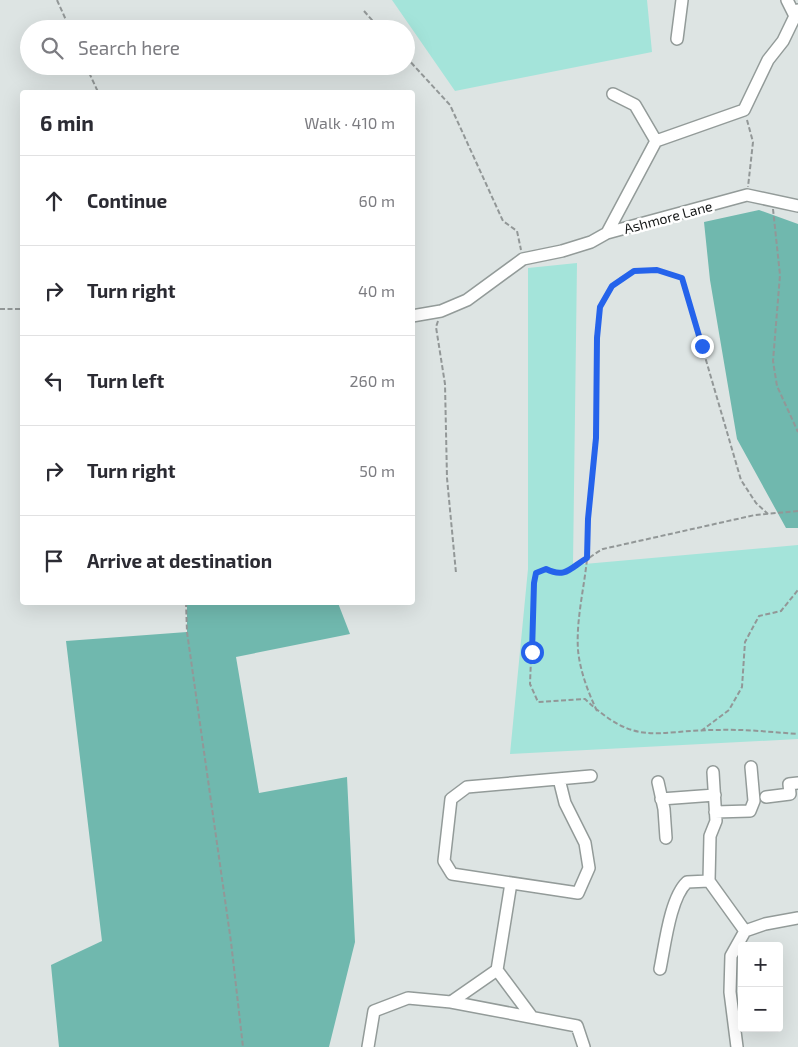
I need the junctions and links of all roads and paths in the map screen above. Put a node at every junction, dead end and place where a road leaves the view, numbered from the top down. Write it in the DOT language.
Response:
graph roads {
  1 [pos="57,0"];
  2 [pos="682,0"];
  3 [pos="787,0"];
  4 [pos="364,11"];
  5 [pos="796,13"];
  6 [pos="66,20"];
  7 [pos="372,20"];
  8 [pos="677,40"];
  9 [pos="415,67"];
  10 [pos="90,75"];
  11 [pos="97,90"];
  12 [pos="613,94"];
  13 [pos="744,110"];
  14 [pos="656,141"];
  15 [pos="747,195"];
  16 [pos="772,200"];
  17 [pos="798,206"];
  18 [pos="608,233"];
  19 [pos="523,259"];
  20 [pos="0,309"];
  21 [pos="20,309"];
  22 [pos="441,311"];
  23 [pos="415,315"];
  24 [pos="798,432"];
  25 [pos="798,512"];
  26 [pos="768,514"];
  27 [pos="587,558"];
  28 [pos="456,573"];
  29 [pos="798,590"];
  30 [pos="186,605"];
  31 [pos="597,711"];
  32 [pos="701,731"];
  33 [pos="798,734"];
  34 [pos="751,767"];
  35 [pos="713,772"];
  36 [pos="591,776"];
  37 [pos="559,779"];
  38 [pos="658,782"];
  39 [pos="798,783"];
  40 [pos="715,795"];
  41 [pos="766,797"];
  42 [pos="661,799"];
  43 [pos="715,812"];
  44 [pos="666,838"];
  45 [pos="708,882"];
  46 [pos="511,883"];
  47 [pos="798,918"];
  48 [pos="745,931"];
  49 [pos="660,969"];
  50 [pos="497,970"];
  51 [pos="451,1002"];
  52 [pos="532,1016"];
  53 [pos="243,1047"];
  54 [pos="368,1047"];
  55 [pos="584,1047"];
  56 [pos="737,1047"];
  1 -- 6 [label="path"];
  2 -- 8 [label="street"];
  3 -- 5 [label="street"];
  4 -- 7 [label="path"];
  5 -- 13 [label="street"];
  9 -- 19 [label="path"];
  10 -- 11 [label="path"];
  12 -- 14 [label="street"];
  13 -- 14 [label="street"];
  13 -- 15 [label="path"];
  14 -- 18 [label="street, Ashmore Lane"];
  15 -- 16 [label="street, Ashmore Lane"];
  15 -- 18 [label="street, Ashmore Lane"];
  16 -- 17 [label="street, Ashmore Lane"];
  16 -- 24 [label="path"];
  18 -- 19 [label="street"];
  19 -- 22 [label="street"];
  20 -- 21 [label="path"];
  22 -- 23 [label="street"];
  22 -- 28 [label="path"];
  25 -- 26 [label="path"];
  26 -- 27 [label="path"];
  26 -- 27 [label="path"];
  27 -- 31 [label="path"];
  27 -- 31 [label="path"];
  29 -- 32 [label="path"];
  30 -- 53 [label="path"];
  31 -- 32 [label="path"];
  32 -- 33 [label="path"];
  34 -- 43 [label="street"];
  35 -- 40 [label="street"];
  36 -- 37 [label="street"];
  37 -- 46 [label="street"];
  37 -- 46 [label="street"];
  38 -- 42 [label="street"];
  39 -- 41 [label="street"];
  40 -- 42 [label="street"];
  40 -- 43 [label="street"];
  42 -- 44 [label="street"];
  43 -- 45 [label="street"];
  45 -- 48 [label="street"];
  45 -- 49 [label="street"];
  46 -- 50 [label="street"];
  47 -- 48 [label="street"];
  48 -- 56 [label="street"];
  50 -- 51 [label="street"];
  50 -- 52 [label="street"];
  51 -- 52 [label="street"];
  51 -- 54 [label="street"];
  52 -- 55 [label="street"];
}
